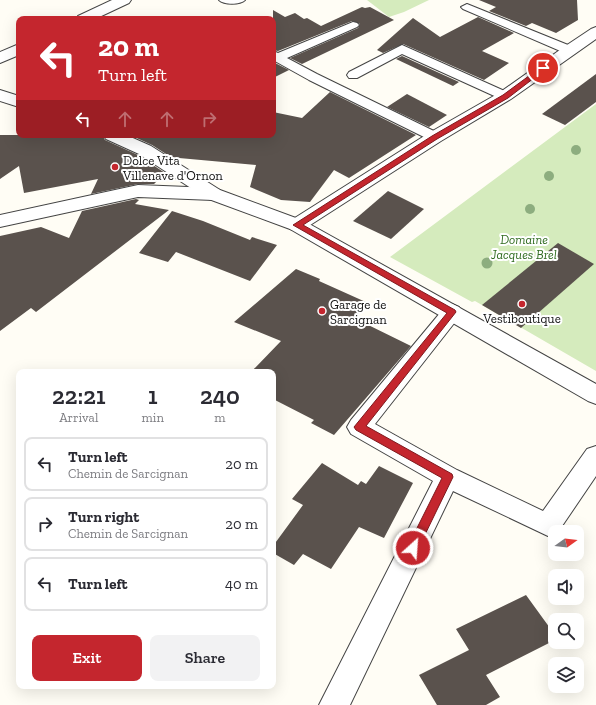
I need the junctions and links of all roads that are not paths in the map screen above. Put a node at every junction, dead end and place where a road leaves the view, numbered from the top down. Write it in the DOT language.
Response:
graph roads {
  1 [pos="224,0"];
  2 [pos="239,0"];
  3 [pos="119,1"];
  4 [pos="467,7"];
  5 [pos="89,16"];
  6 [pos="353,25"];
  7 [pos="596,32"];
  8 [pos="16,50"];
  9 [pos="569,50"];
  10 [pos="276,56"];
  11 [pos="276,57"];
  12 [pos="0,58"];
  13 [pos="353,75"];
  14 [pos="505,96"];
  15 [pos="435,137"];
  16 [pos="119,138"];
  17 [pos="213,194"];
  18 [pos="0,221"];
  19 [pos="297,225"];
  20 [pos="452,312"];
  21 [pos="596,395"];
  22 [pos="596,456"];
  23 [pos="448,477"];
  24 [pos="334,705"];
  1 -- 2 [label="lane"];
  3 -- 5 [label="street"];
  4 -- 9 [label="lane"];
  6 -- 10 [label="lane"];
  7 -- 9 [label="street"];
  8 -- 12 [label="street"];
  9 -- 14 [label="street"];
  11 -- 15 [label="lane"];
  13 -- 14 [label="lane"];
  14 -- 15 [label="street"];
  15 -- 19 [label="street"];
  16 -- 17 [label="street"];
  17 -- 18 [label="street"];
  17 -- 19 [label="street"];
  19 -- 20 [label="street"];
  20 -- 21 [label="street"];
  20 -- 23 [label="street"];
  22 -- 23 [label="street"];
  23 -- 24 [label="street"];
}
